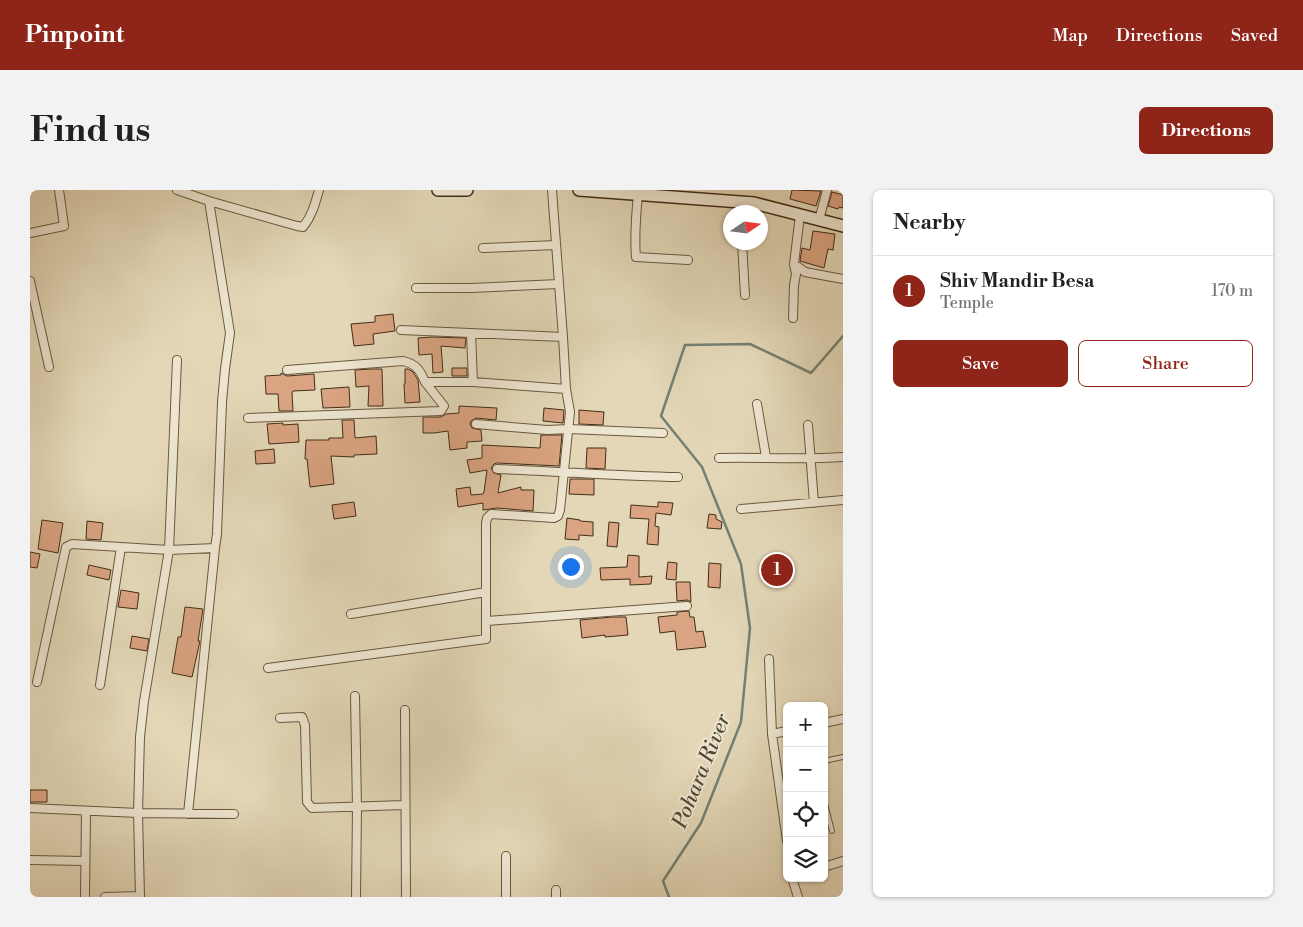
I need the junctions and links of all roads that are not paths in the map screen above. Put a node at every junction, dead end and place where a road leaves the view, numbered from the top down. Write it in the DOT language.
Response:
graph roads {
  1 [pos="59,190"];
  2 [pos="177,190"];
  3 [pos="319,190"];
  4 [pos="438,190"];
  5 [pos="467,190"];
  6 [pos="552,190"];
  7 [pos="579,190"];
  8 [pos="827,190"];
  9 [pos="641,193"];
  10 [pos="209,201"];
  11 [pos="728,205"];
  12 [pos="747,205"];
  13 [pos="765,205"];
  14 [pos="768,206"];
  15 [pos="800,215"];
  16 [pos="819,220"];
  17 [pos="843,226"];
  18 [pos="30,232"];
  19 [pos="556,245"];
  20 [pos="484,248"];
  21 [pos="742,250"];
  22 [pos="688,260"];
  23 [pos="794,264"];
  24 [pos="843,279"];
  25 [pos="30,281"];
  26 [pos="559,284"];
  27 [pos="416,288"];
  28 [pos="745,294"];
  29 [pos="793,318"];
  30 [pos="401,330"];
  31 [pos="472,333"];
  32 [pos="563,337"];
  33 [pos="177,360"];
  34 [pos="49,367"];
  35 [pos="286,370"];
  36 [pos="425,382"];
  37 [pos="473,382"];
  38 [pos="566,389"];
  39 [pos="757,404"];
  40 [pos="248,418"];
  41 [pos="476,424"];
  42 [pos="808,424"];
  43 [pos="569,430"];
  44 [pos="663,433"];
  45 [pos="766,457"];
  46 [pos="843,457"];
  47 [pos="719,458"];
  48 [pos="811,459"];
  49 [pos="497,469"];
  50 [pos="564,472"];
  51 [pos="678,477"];
  52 [pos="843,500"];
  53 [pos="814,503"];
  54 [pos="741,509"];
  55 [pos="121,547"];
  56 [pos="215,548"];
  57 [pos="169,550"];
  58 [pos="486,592"];
  59 [pos="688,606"];
  60 [pos="351,614"];
  61 [pos="487,620"];
  62 [pos="769,659"];
  63 [pos="268,668"];
  64 [pos="37,682"];
  65 [pos="100,685"];
  66 [pos="355,696"];
  67 [pos="405,710"];
  68 [pos="280,718"];
  69 [pos="843,719"];
  70 [pos="828,722"];
  71 [pos="783,732"];
  72 [pos="772,734"];
  73 [pos="843,757"];
  74 [pos="828,760"];
  75 [pos="405,805"];
  76 [pos="357,806"];
  77 [pos="30,808"];
  78 [pos="86,810"];
  79 [pos="138,814"];
  80 [pos="188,814"];
  81 [pos="234,814"];
  82 [pos="828,816"];
  83 [pos="832,831"];
  84 [pos="786,837"];
  85 [pos="506,856"];
  86 [pos="30,860"];
  87 [pos="85,861"];
  88 [pos="843,861"];
  89 [pos="828,865"];
  90 [pos="793,882"];
  91 [pos="140,896"];
  92 [pos="85,897"];
  93 [pos="106,897"];
  94 [pos="356,897"];
  95 [pos="406,897"];
  96 [pos="506,897"];
  97 [pos="798,897"];
  1 -- 18 [label="street"];
  2 -- 10 [label="street"];
  3 -- 10 [label="street"];
  4 -- 5 [label="street"];
  6 -- 19 [label="street"];
  7 -- 9 [label="street"];
  8 -- 16 [label="street"];
  9 -- 11 [label="street"];
  9 -- 22 [label="street"];
  10 -- 56 [label="street"];
  12 -- 13 [label="street"];
  14 -- 15 [label="street"];
  15 -- 16 [label="street"];
  15 -- 23 [label="street"];
  16 -- 17 [label="street"];
  19 -- 20 [label="street"];
  19 -- 26 [label="street"];
  21 -- 28 [label="street"];
  23 -- 24 [label="street"];
  23 -- 29 [label="street"];
  25 -- 34 [label="street"];
  26 -- 27 [label="street"];
  26 -- 32 [label="street"];
  30 -- 31 [label="street"];
  31 -- 32 [label="street"];
  31 -- 37 [label="street"];
  32 -- 38 [label="street"];
  33 -- 57 [label="street"];
  35 -- 36 [label="street"];
  36 -- 37 [label="street"];
  36 -- 40 [label="street"];
  37 -- 38 [label="street"];
  38 -- 43 [label="street"];
  39 -- 45 [label="street"];
  41 -- 43 [label="street"];
  42 -- 48 [label="street"];
  43 -- 44 [label="street"];
  43 -- 50 [label="street"];
  45 -- 47 [label="street"];
  45 -- 48 [label="street"];
  46 -- 48 [label="street"];
  48 -- 53 [label="street"];
  49 -- 50 [label="street"];
  50 -- 51 [label="street"];
  50 -- 58 [label="street"];
  52 -- 53 [label="street"];
  53 -- 54 [label="street"];
  55 -- 57 [label="street"];
  55 -- 64 [label="street"];
  55 -- 65 [label="street"];
  56 -- 57 [label="street"];
  56 -- 80 [label="street"];
  57 -- 79 [label="street"];
  58 -- 60 [label="street"];
  58 -- 61 [label="street"];
  59 -- 61 [label="street"];
  61 -- 63 [label="street"];
  62 -- 72 [label="street"];
  66 -- 76 [label="street"];
  67 -- 75 [label="street"];
  68 -- 76 [label="street"];
  69 -- 70 [label="street"];
  71 -- 72 [label="street"];
  72 -- 84 [label="street"];
  73 -- 74 [label="lane"];
  75 -- 76 [label="street"];
  75 -- 95 [label="street"];
  76 -- 94 [label="street"];
  77 -- 78 [label="street"];
  78 -- 79 [label="street"];
  78 -- 87 [label="street"];
  79 -- 80 [label="street"];
  79 -- 91 [label="street"];
  80 -- 81 [label="street"];
  82 -- 83 [label="lane"];
  85 -- 96 [label="street"];
  86 -- 87 [label="street"];
  87 -- 92 [label="street"];
  88 -- 89 [label="street"];
  90 -- 97 [label="street"];
  91 -- 93 [label="street"];
}
